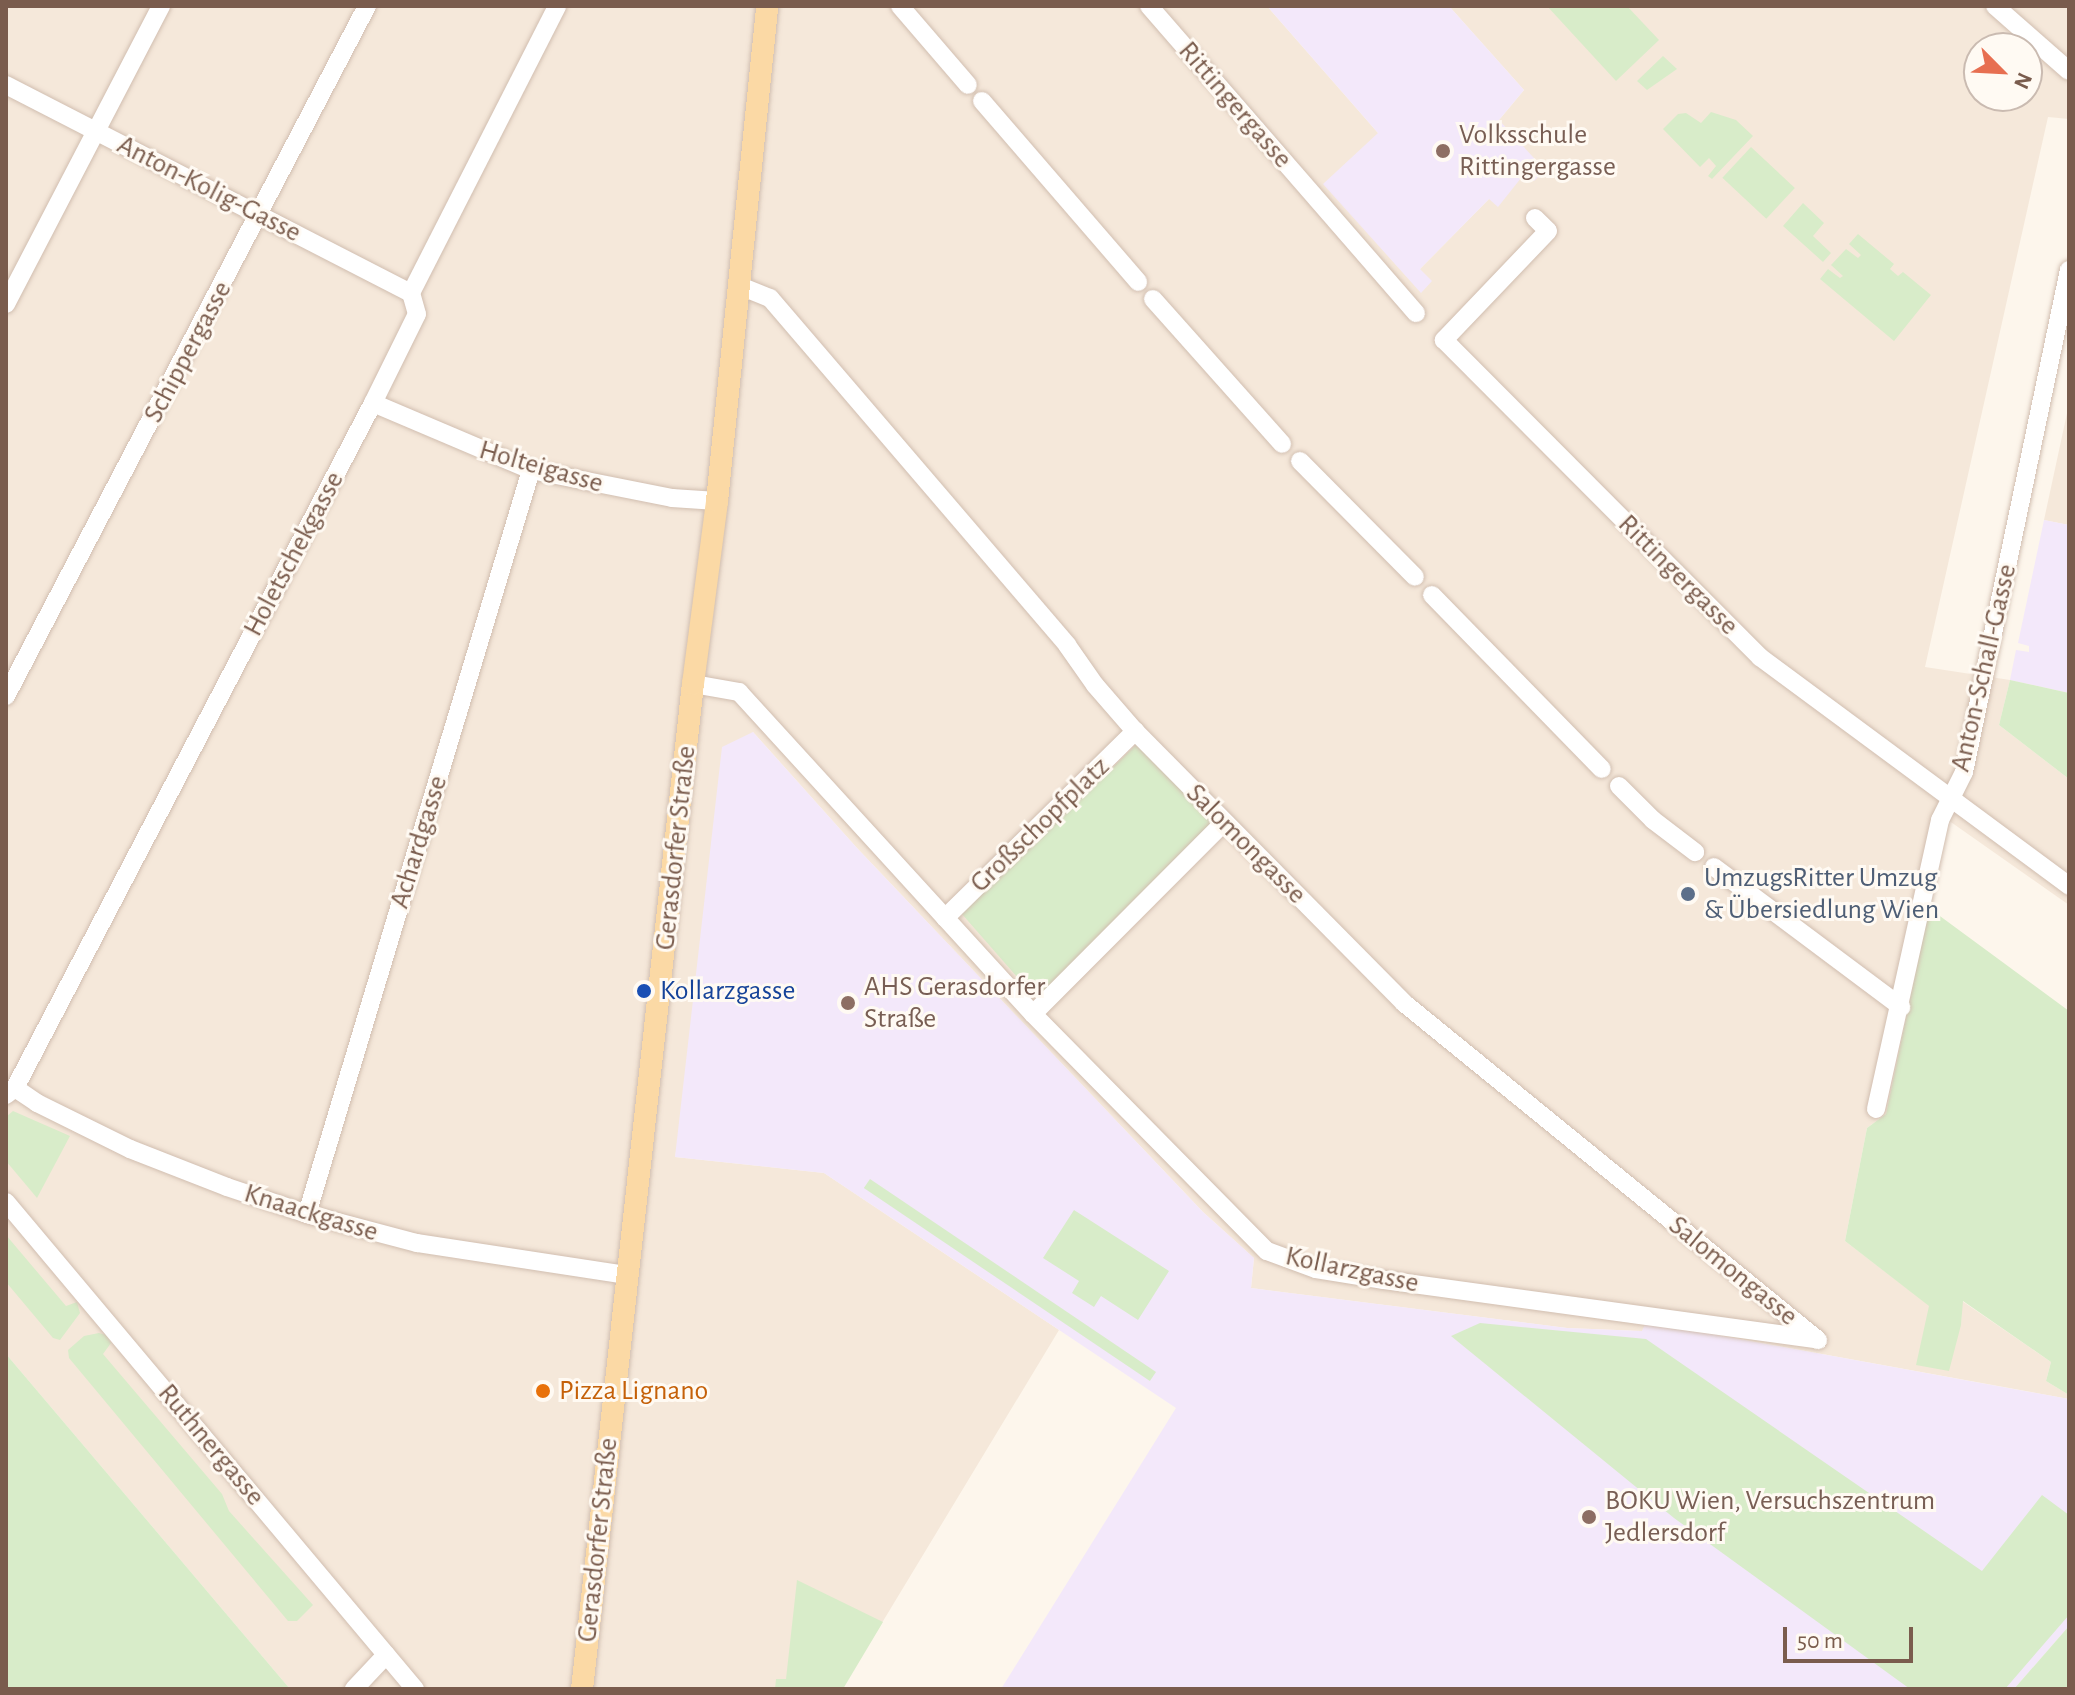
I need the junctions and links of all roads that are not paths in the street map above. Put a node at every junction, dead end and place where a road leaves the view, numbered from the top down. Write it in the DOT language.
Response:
graph roads {
  1 [pos="161,6"];
  2 [pos="367,6"];
  3 [pos="557,6"];
  4 [pos="767,6"];
  5 [pos="774,6"];
  6 [pos="900,6"];
  7 [pos="1149,6"];
  8 [pos="1995,6"];
  9 [pos="2069,71"];
  10 [pos="6,85"];
  11 [pos="968,85"];
  12 [pos="982,101"];
  13 [pos="760,103"];
  14 [pos="96,132"];
  15 [pos="260,216"];
  16 [pos="1535,218"];
  17 [pos="2069,270"];
  18 [pos="1138,282"];
  19 [pos="740,286"];
  20 [pos="411,293"];
  21 [pos="1153,299"];
  22 [pos="6,304"];
  23 [pos="1416,313"];
  24 [pos="373,403"];
  25 [pos="1282,444"];
  26 [pos="1300,461"];
  27 [pos="531,470"];
  28 [pos="717,501"];
  29 [pos="1415,577"];
  30 [pos="1432,595"];
  31 [pos="693,684"];
  32 [pos="6,696"];
  33 [pos="1135,731"];
  34 [pos="1602,769"];
  35 [pos="1619,786"];
  36 [pos="1949,800"];
  37 [pos="1224,822"];
  38 [pos="1695,852"];
  39 [pos="1714,867"];
  40 [pos="2069,886"];
  41 [pos="945,918"];
  42 [pos="1901,1007"];
  43 [pos="1033,1014"];
  44 [pos="10,1092"];
  45 [pos="1876,1109"];
  46 [pos="6,1202"];
  47 [pos="307,1214"];
  48 [pos="627,1275"];
  49 [pos="1818,1340"];
  50 [pos="386,1655"];
  51 [pos="354,1689"];
  52 [pos="415,1689"];
  53 [pos="582,1689"];
  1 -- 14 [label="street"];
  2 -- 15 [label="street, Schippergasse"];
  3 -- 20 [label="street, Holetschekgasse"];
  4 -- 13 [label="main road, Gerasdorfer Straße"];
  5 -- 13 [label="main road, Gerasdorfer Straße"];
  6 -- 11 [label="street"];
  7 -- 23 [label="street, Rittingergasse"];
  8 -- 9 [label="street"];
  10 -- 14 [label="street, Anton-Kolig-Gasse"];
  12 -- 18 [label="street"];
  13 -- 19 [label="main road, Gerasdorfer Straße"];
  14 -- 15 [label="street, Anton-Kolig-Gasse"];
  14 -- 22 [label="street"];
  15 -- 20 [label="street, Anton-Kolig-Gasse"];
  15 -- 32 [label="street, Schippergasse"];
  16 -- 36 [label="street, Rittingergasse"];
  17 -- 36 [label="street, Anton-Schall-Gasse"];
  19 -- 28 [label="main road, Gerasdorfer Straße"];
  19 -- 33 [label="street, Salomongasse"];
  20 -- 24 [label="street, Holetschekgasse"];
  21 -- 25 [label="street"];
  24 -- 27 [label="street, Holteigasse"];
  24 -- 44 [label="street, Holetschekgasse"];
  26 -- 29 [label="street"];
  27 -- 28 [label="street, Holteigasse"];
  27 -- 47 [label="street, Achardgasse"];
  28 -- 31 [label="main road, Gerasdorfer Straße"];
  30 -- 34 [label="street"];
  31 -- 41 [label="street, Kollarzgasse"];
  31 -- 48 [label="main road, Gerasdorfer Straße"];
  33 -- 37 [label="street, Salomongasse"];
  33 -- 41 [label="street, Großschopfplatz"];
  35 -- 38 [label="street"];
  36 -- 40 [label="street, Rittingergasse"];
  36 -- 42 [label="street, Anton-Schall-Gasse"];
  37 -- 43 [label="street"];
  37 -- 49 [label="street, Salomongasse"];
  39 -- 42 [label="street"];
  41 -- 43 [label="street, Kollarzgasse"];
  42 -- 45 [label="street, Anton-Schall-Gasse"];
  43 -- 49 [label="street, Kollarzgasse"];
  44 -- 47 [label="street, Knaackgasse"];
  46 -- 50 [label="street, Ruthnergasse"];
  47 -- 48 [label="street, Knaackgasse"];
  48 -- 53 [label="main road, Gerasdorfer Straße"];
  50 -- 51 [label="street"];
  50 -- 52 [label="street, Ruthnergasse"];
}
